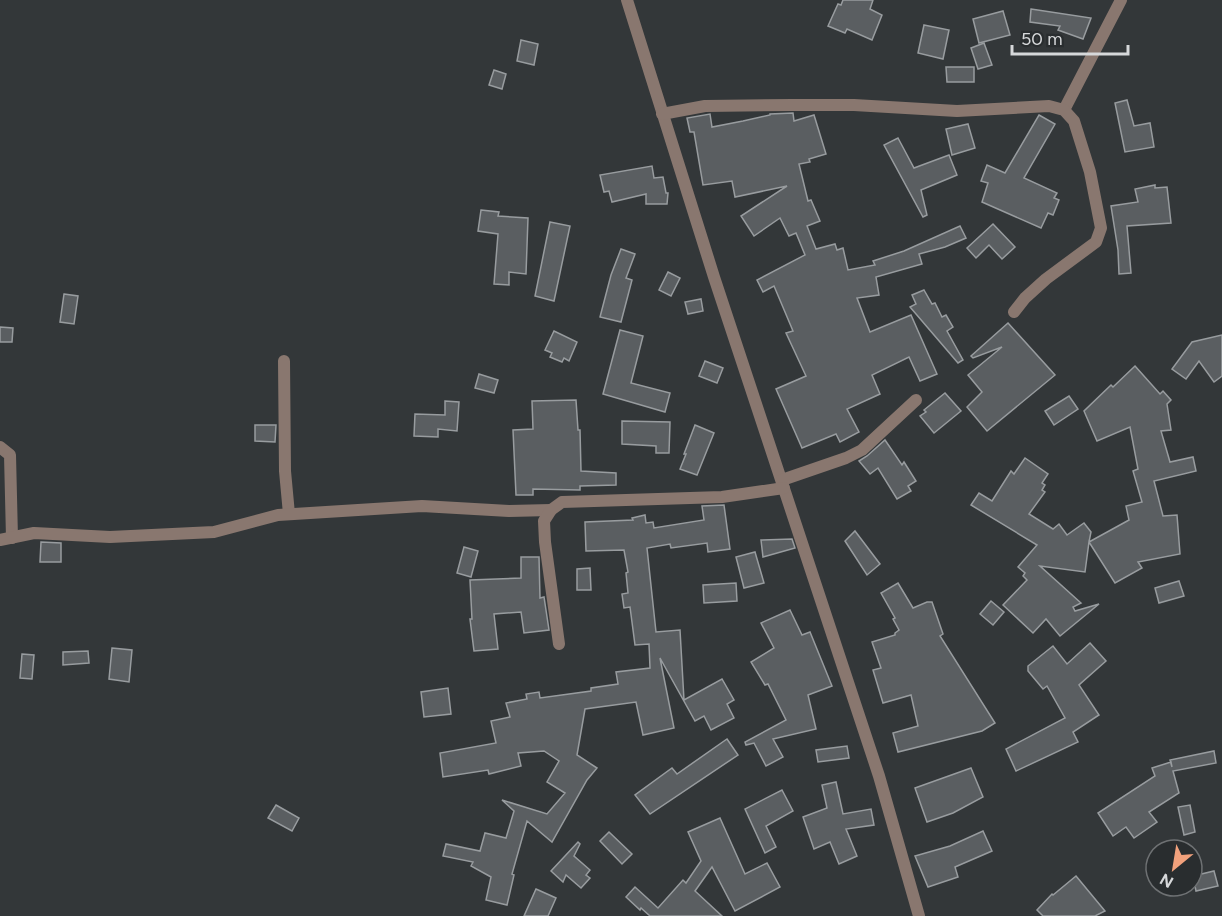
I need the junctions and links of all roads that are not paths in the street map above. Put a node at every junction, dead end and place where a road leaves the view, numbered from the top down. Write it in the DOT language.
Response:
graph roads {
  1 [pos="627,0"];
  2 [pos="1120,0"];
  3 [pos="1064,110"];
  4 [pos="662,114"];
  5 [pos="1014,312"];
  6 [pos="284,361"];
  7 [pos="916,400"];
  8 [pos="0,447"];
  9 [pos="783,484"];
  10 [pos="551,510"];
  11 [pos="289,514"];
  12 [pos="6,539"];
  13 [pos="559,644"];
  14 [pos="919,916"];
  1 -- 4 [label="street"];
  2 -- 3 [label="street"];
  3 -- 4 [label="street"];
  3 -- 5 [label="street"];
  4 -- 9 [label="street"];
  6 -- 11 [label="street"];
  7 -- 9 [label="street"];
  8 -- 12 [label="street"];
  9 -- 10 [label="street"];
  9 -- 14 [label="street"];
  10 -- 11 [label="street"];
  10 -- 13 [label="street"];
  11 -- 12 [label="street"];
}
